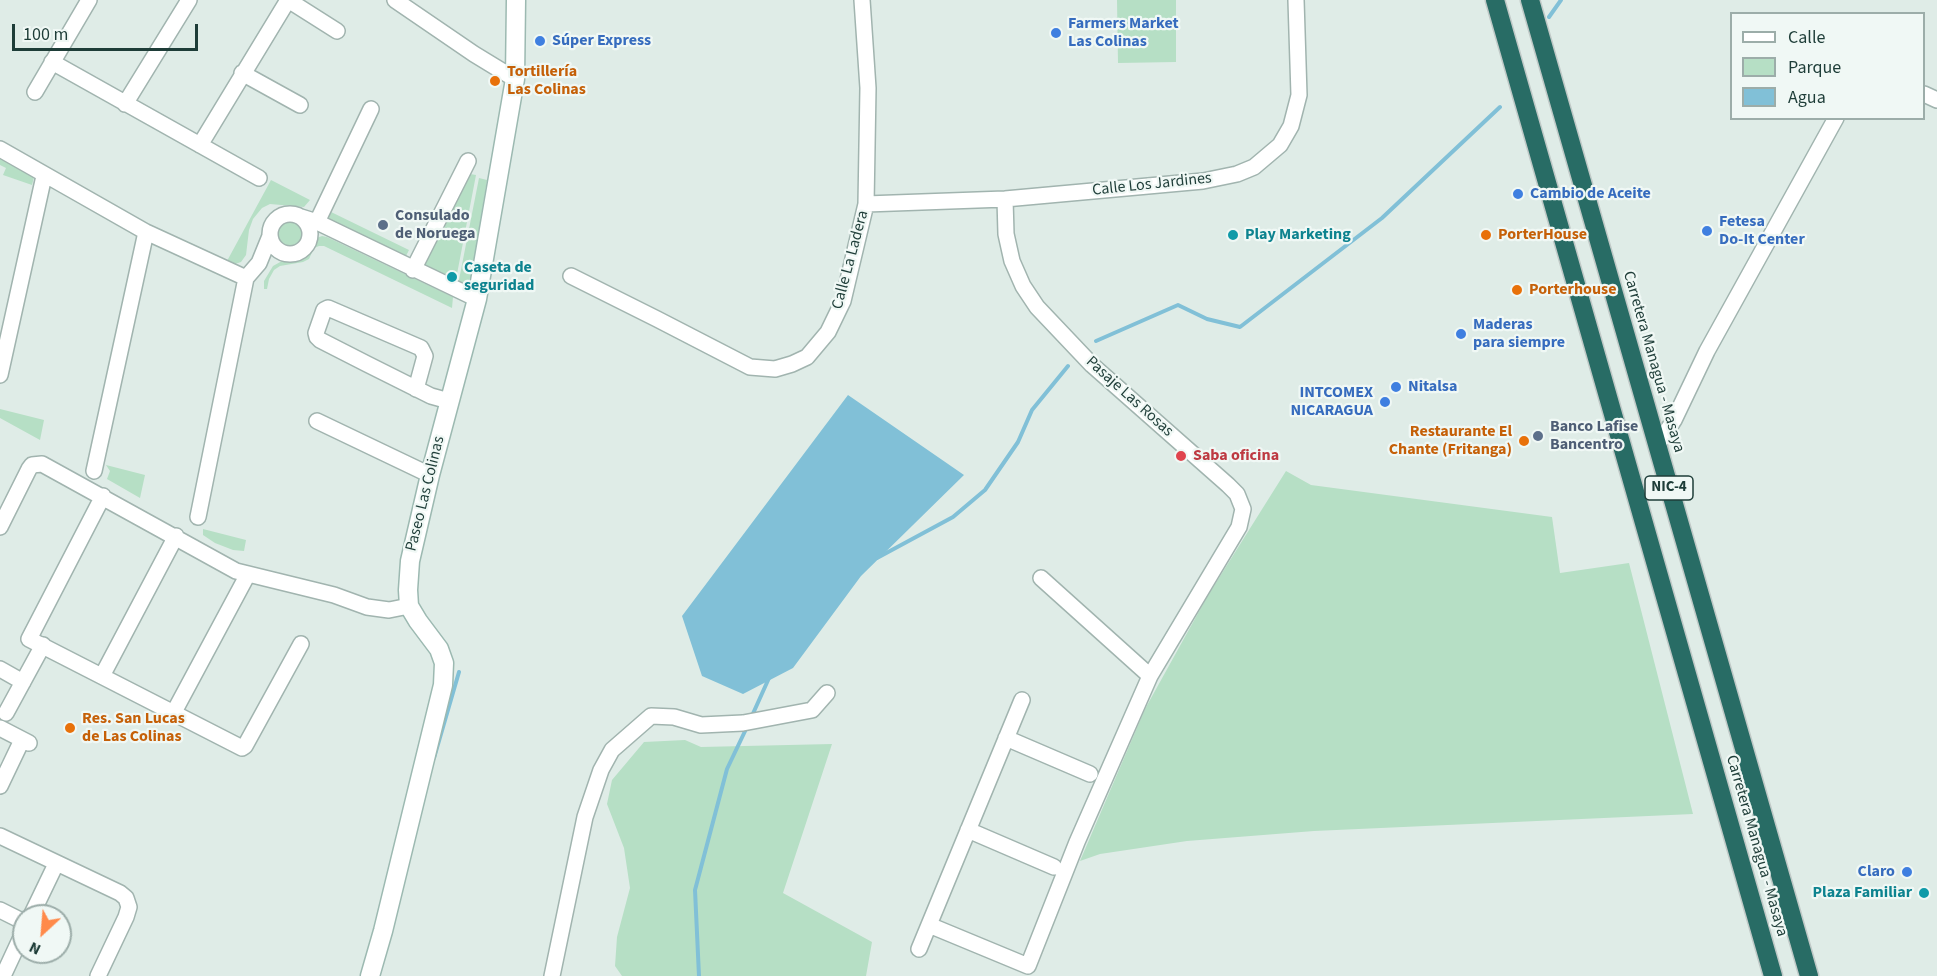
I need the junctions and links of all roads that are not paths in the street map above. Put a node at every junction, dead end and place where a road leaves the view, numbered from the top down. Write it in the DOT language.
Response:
graph roads {
  1 [pos="89,0"];
  2 [pos="189,0"];
  3 [pos="288,0"];
  4 [pos="395,0"];
  5 [pos="516,0"];
  6 [pos="862,0"];
  7 [pos="1296,0"];
  8 [pos="1495,0"];
  9 [pos="1530,0"];
  10 [pos="337,31"];
  11 [pos="52,62"];
  12 [pos="242,73"];
  13 [pos="515,79"];
  14 [pos="35,93"];
  15 [pos="125,104"];
  16 [pos="300,105"];
  17 [pos="371,109"];
  18 [pos="1835,120"];
  19 [pos="200,145"];
  20 [pos="0,149"];
  21 [pos="468,161"];
  22 [pos="44,176"];
  23 [pos="259,178"];
  24 [pos="1005,199"];
  25 [pos="866,204"];
  26 [pos="318,228"];
  27 [pos="146,232"];
  28 [pos="270,236"];
  29 [pos="284,253"];
  30 [pos="259,263"];
  31 [pos="413,270"];
  32 [pos="571,276"];
  33 [pos="246,278"];
  34 [pos="477,299"];
  35 [pos="4,339"];
  36 [pos="0,375"];
  37 [pos="416,389"];
  38 [pos="449,401"];
  39 [pos="317,421"];
  40 [pos="1657,446"];
  41 [pos="93,471"];
  42 [pos="430,475"];
  43 [pos="103,496"];
  44 [pos="198,517"];
  45 [pos="1,525"];
  46 [pos="176,536"];
  47 [pos="248,573"];
  48 [pos="1041,578"];
  49 [pos="410,606"];
  50 [pos="301,644"];
  51 [pos="43,645"];
  52 [pos="0,669"];
  53 [pos="102,676"];
  54 [pos="1150,676"];
  55 [pos="23,682"];
  56 [pos="827,693"];
  57 [pos="1022,700"];
  58 [pos="174,712"];
  59 [pos="6,713"];
  60 [pos="0,728"];
  61 [pos="1006,738"];
  62 [pos="1090,774"];
  63 [pos="1,783"];
  64 [pos="968,830"];
  65 [pos="0,837"];
  66 [pos="56,864"];
  67 [pos="1054,867"];
  68 [pos="37,904"];
  69 [pos="929,925"];
  70 [pos="919,949"];
  71 [pos="98,976"];
  72 [pos="370,976"];
  73 [pos="552,976"];
  74 [pos="1773,976"];
  75 [pos="1809,976"];
  1 -- 11 [label="street"];
  2 -- 15 [label="street"];
  3 -- 10 [label="street"];
  3 -- 12 [label="street"];
  4 -- 13 [label="street"];
  5 -- 13 [label="street, Paseo Las Colinas"];
  6 -- 25 [label="street, Calle La Ladera"];
  7 -- 24 [label="street, Calle Los Jardines"];
  8 -- 74 [label="highway, Carretera Managua - Masaya / NIC-4"];
  9 -- 40 [label="highway, Carretera Managua - Masaya / NIC-4"];
  11 -- 14 [label="street"];
  11 -- 15 [label="street"];
  12 -- 16 [label="street"];
  12 -- 19 [label="street"];
  13 -- 34 [label="street, Paseo Las Colinas"];
  15 -- 19 [label="street"];
  17 -- 26 [label="street"];
  18 -- 40 [label="street"];
  19 -- 23 [label="street"];
  20 -- 22 [label="street"];
  21 -- 31 [label="street"];
  22 -- 27 [label="street"];
  22 -- 35 [label="street"];
  24 -- 25 [label="street, Calle Los Jardines"];
  24 -- 54 [label="street, Pasaje Las Rosas"];
  25 -- 32 [label="street, Calle La Ladera"];
  26 -- 28 [label="street"];
  26 -- 29 [label="street"];
  26 -- 31 [label="street"];
  27 -- 33 [label="street"];
  27 -- 41 [label="street"];
  28 -- 29 [label="street"];
  28 -- 30 [label="street"];
  29 -- 30 [label="street"];
  30 -- 33 [label="street"];
  31 -- 34 [label="street"];
  33 -- 44 [label="street"];
  34 -- 38 [label="street, Paseo Las Colinas"];
  35 -- 36 [label="street"];
  37 -- 37 [label="street"];
  37 -- 38 [label="street"];
  38 -- 42 [label="street, Paseo Las Colinas"];
  39 -- 42 [label="street"];
  40 -- 75 [label="highway, Carretera Managua - Masaya / NIC-4"];
  42 -- 49 [label="street, Paseo Las Colinas"];
  43 -- 45 [label="street"];
  43 -- 46 [label="street"];
  43 -- 51 [label="street"];
  46 -- 47 [label="street"];
  46 -- 53 [label="street"];
  47 -- 49 [label="street"];
  47 -- 58 [label="street"];
  48 -- 54 [label="street"];
  49 -- 72 [label="street, Paseo Las Colinas"];
  50 -- 58 [label="street"];
  51 -- 53 [label="street"];
  51 -- 55 [label="street"];
  52 -- 55 [label="street"];
  53 -- 58 [label="street"];
  54 -- 69 [label="street, Pasaje Las Rosas"];
  55 -- 59 [label="street"];
  56 -- 73 [label="street"];
  57 -- 61 [label="street"];
  60 -- 63 [label="street"];
  61 -- 62 [label="street"];
  61 -- 64 [label="street"];
  64 -- 67 [label="street"];
  64 -- 69 [label="street"];
  65 -- 66 [label="street"];
  66 -- 68 [label="street"];
  66 -- 71 [label="street"];
  69 -- 70 [label="street"];
}
